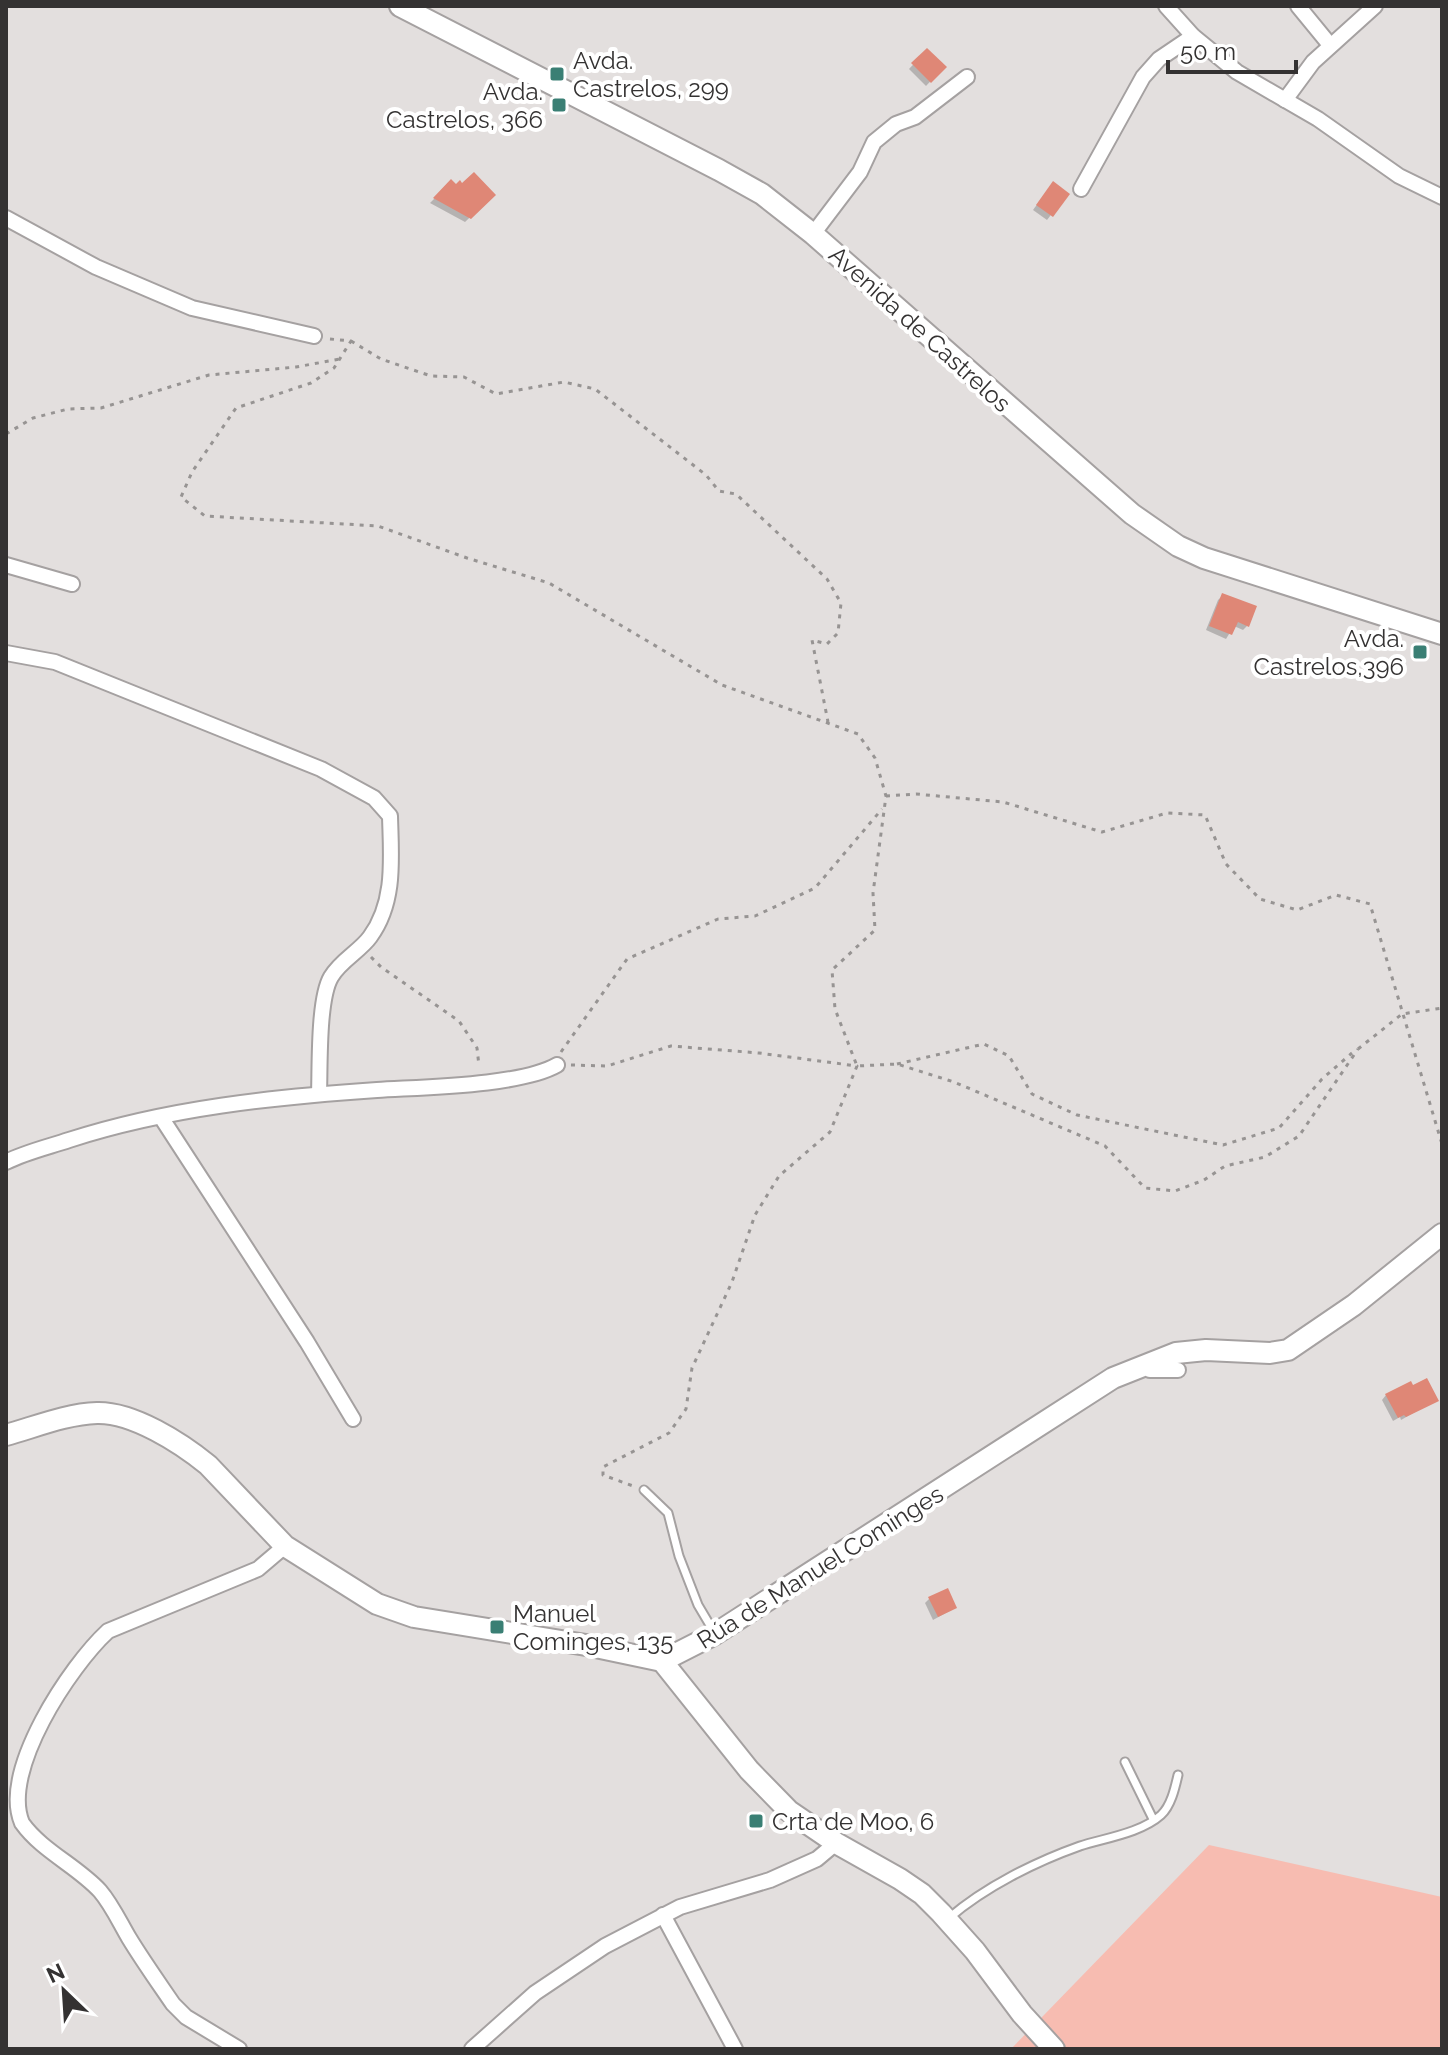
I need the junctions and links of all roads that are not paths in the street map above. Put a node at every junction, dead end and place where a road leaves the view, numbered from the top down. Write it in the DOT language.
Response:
graph roads {
  1 [pos="400,6"];
  2 [pos="1166,6"];
  3 [pos="1298,6"];
  4 [pos="1375,6"];
  5 [pos="1193,36"];
  6 [pos="1330,45"];
  7 [pos="967,77"];
  8 [pos="1285,100"];
  9 [pos="1081,189"];
  10 [pos="1442,197"];
  11 [pos="6,218"];
  12 [pos="813,234"];
  13 [pos="314,336"];
  14 [pos="6,565"];
  15 [pos="72,584"];
  16 [pos="1442,634"];
  17 [pos="6,653"];
  18 [pos="557,1065"];
  19 [pos="319,1094"];
  20 [pos="161,1117"];
  21 [pos="6,1162"];
  22 [pos="1442,1234"];
  23 [pos="1146,1363"];
  24 [pos="1178,1370"];
  25 [pos="353,1419"];
  26 [pos="6,1435"];
  27 [pos="644,1490"];
  28 [pos="285,1546"];
  29 [pos="715,1634"];
  30 [pos="662,1661"];
  31 [pos="1125,1762"];
  32 [pos="1178,1775"];
  33 [pos="1153,1819"];
  34 [pos="836,1843"];
  35 [pos="663,1915"];
  36 [pos="947,1919"];
  37 [pos="239,2049"];
  38 [pos="472,2049"];
  39 [pos="735,2049"];
  40 [pos="1054,2049"];
  1 -- 12 [label="street, Avenida de Castrelos"];
  2 -- 5 [label="street"];
  3 -- 6 [label="street"];
  4 -- 6 [label="street"];
  5 -- 8 [label="street"];
  5 -- 9 [label="street"];
  6 -- 8 [label="street"];
  7 -- 12 [label="street"];
  8 -- 10 [label="street"];
  11 -- 13 [label="street"];
  12 -- 16 [label="street, Avenida de Castrelos"];
  14 -- 15 [label="street"];
  17 -- 19 [label="street"];
  18 -- 19 [label="street"];
  19 -- 20 [label="street"];
  20 -- 21 [label="street"];
  20 -- 25 [label="street"];
  22 -- 23 [label="street, Rúa de Manuel Cominges"];
  23 -- 24 [label="street"];
  23 -- 29 [label="street, Rúa de Manuel Cominges"];
  26 -- 28 [label="street"];
  27 -- 29 [label="lane"];
  28 -- 30 [label="street"];
  28 -- 37 [label="street"];
  29 -- 30 [label="street, Rúa de Manuel Cominges"];
  30 -- 34 [label="street"];
  31 -- 33 [label="lane"];
  32 -- 33 [label="lane"];
  33 -- 36 [label="lane"];
  34 -- 35 [label="street"];
  34 -- 36 [label="street"];
  35 -- 38 [label="street"];
  35 -- 39 [label="street"];
  36 -- 40 [label="street"];
}
